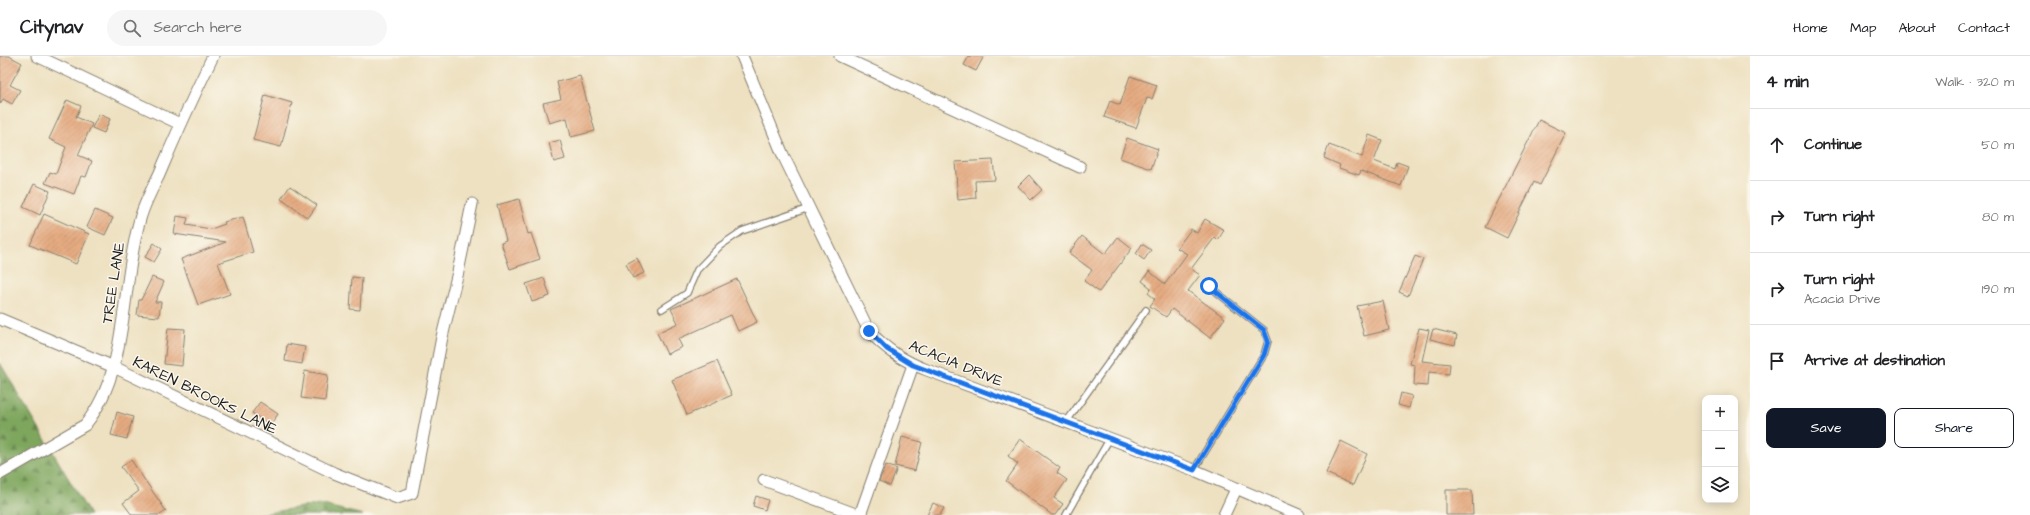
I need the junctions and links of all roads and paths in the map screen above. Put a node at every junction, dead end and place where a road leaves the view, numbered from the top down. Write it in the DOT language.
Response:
graph roads {
  1 [pos="37,56"];
  2 [pos="213,56"];
  3 [pos="742,56"];
  4 [pos="840,56"];
  5 [pos="180,124"];
  6 [pos="1080,167"];
  7 [pos="472,204"];
  8 [pos="809,208"];
  9 [pos="1209,286"];
  10 [pos="662,309"];
  11 [pos="1146,310"];
  12 [pos="0,319"];
  13 [pos="913,365"];
  14 [pos="114,367"];
  15 [pos="1067,421"];
  16 [pos="1110,438"];
  17 [pos="1194,470"];
  18 [pos="0,474"];
  19 [pos="764,480"];
  20 [pos="1236,489"];
  21 [pos="859,515"];
  22 [pos="1066,515"];
  23 [pos="1224,515"];
  24 [pos="1299,515"];
  1 -- 5 [label="street"];
  2 -- 5 [label="street, TREE LANE"];
  3 -- 8 [label="street, ACACIA DRIVE"];
  4 -- 6 [label="street"];
  5 -- 14 [label="street, TREE LANE"];
  7 -- 14 [label="street, KAREN BROOKS LANE"];
  8 -- 10 [label="lane"];
  8 -- 13 [label="street, ACACIA DRIVE"];
  9 -- 17 [label="lane"];
  11 -- 15 [label="lane"];
  12 -- 14 [label="street, KAREN BROOKS LANE"];
  13 -- 15 [label="street, ACACIA DRIVE"];
  13 -- 21 [label="street"];
  14 -- 18 [label="street, TREE LANE"];
  15 -- 16 [label="street, ACACIA DRIVE"];
  16 -- 17 [label="street, ACACIA DRIVE"];
  16 -- 22 [label="lane"];
  17 -- 20 [label="street, ACACIA DRIVE"];
  19 -- 21 [label="street"];
  20 -- 23 [label="street"];
  20 -- 24 [label="street, ACACIA DRIVE"];
}
